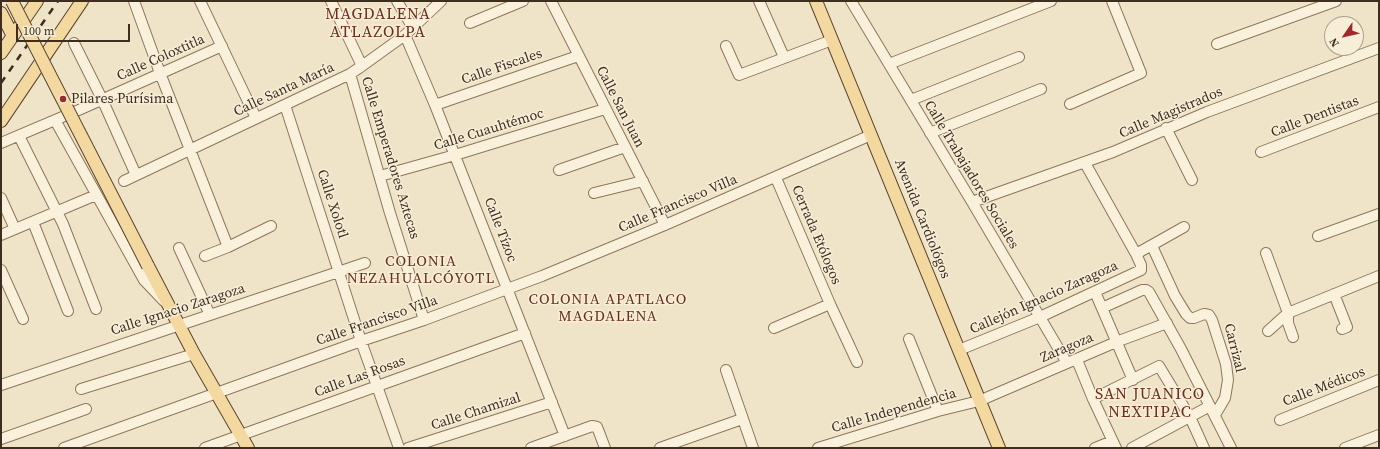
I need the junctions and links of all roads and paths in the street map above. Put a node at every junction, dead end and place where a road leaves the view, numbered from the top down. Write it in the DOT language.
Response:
graph roads {
  1 [pos="12,1"];
  2 [pos="37,1"];
  3 [pos="82,1"];
  4 [pos="134,1"];
  5 [pos="200,1"];
  6 [pos="331,1"];
  7 [pos="397,1"];
  8 [pos="441,1"];
  9 [pos="523,1"];
  10 [pos="551,1"];
  11 [pos="759,1"];
  12 [pos="816,1"];
  13 [pos="851,1"];
  14 [pos="1051,1"];
  15 [pos="1112,1"];
  16 [pos="1336,1"];
  17 [pos="1,13"];
  18 [pos="470,23"];
  19 [pos="413,28"];
  20 [pos="13,36"];
  21 [pos="405,36"];
  22 [pos="832,40"];
  23 [pos="74,43"];
  24 [pos="1217,44"];
  25 [pos="222,46"];
  26 [pos="726,46"];
  27 [pos="1379,48"];
  28 [pos="1,53"];
  29 [pos="578,56"];
  30 [pos="784,57"];
  31 [pos="1019,57"];
  32 [pos="889,64"];
  33 [pos="362,66"];
  34 [pos="160,73"];
  35 [pos="350,74"];
  36 [pos="1041,89"];
  37 [pos="102,99"];
  38 [pos="910,100"];
  39 [pos="1070,104"];
  40 [pos="285,105"];
  41 [pos="435,105"];
  42 [pos="1379,107"];
  43 [pos="605,109"];
  44 [pos="256,118"];
  45 [pos="55,120"];
  46 [pos="1,121"];
  47 [pos="1166,128"];
  48 [pos="930,133"];
  49 [pos="871,135"];
  50 [pos="19,136"];
  51 [pos="1,143"];
  52 [pos="625,148"];
  53 [pos="190,150"];
  54 [pos="1261,152"];
  55 [pos="455,155"];
  56 [pos="1085,163"];
  57 [pos="559,170"];
  58 [pos="136,175"];
  59 [pos="380,176"];
  60 [pos="776,178"];
  61 [pos="1192,180"];
  62 [pos="124,181"];
  63 [pos="643,181"];
  64 [pos="594,193"];
  65 [pos="96,195"];
  66 [pos="1,198"];
  67 [pos="972,202"];
  68 [pos="58,212"];
  69 [pos="1379,214"];
  70 [pos="33,222"];
  71 [pos="666,225"];
  72 [pos="271,226"];
  73 [pos="1184,227"];
  74 [pos="15,229"];
  75 [pos="1,235"];
  76 [pos="1318,236"];
  77 [pos="1152,246"];
  78 [pos="228,247"];
  79 [pos="179,248"];
  80 [pos="1266,253"];
  81 [pos="1136,254"];
  82 [pos="205,256"];
  83 [pos="365,263"];
  84 [pos="1,270"];
  85 [pos="339,271"];
  86 [pos="1379,276"];
  87 [pos="508,290"];
  88 [pos="1095,292"];
  89 [pos="1334,294"];
  90 [pos="830,304"];
  91 [pos="170,307"];
  92 [pos="1102,308"];
  93 [pos="96,309"];
  94 [pos="68,311"];
  95 [pos="1288,313"];
  96 [pos="210,315"];
  97 [pos="1040,317"];
  98 [pos="23,319"];
  99 [pos="424,320"];
  100 [pos="1167,323"];
  101 [pos="179,325"];
  102 [pos="774,328"];
  103 [pos="1342,328"];
  104 [pos="1268,331"];
  105 [pos="525,333"];
  106 [pos="1293,337"];
  107 [pos="909,339"];
  108 [pos="361,341"];
  109 [pos="1116,342"];
  110 [pos="959,350"];
  111 [pos="194,354"];
  112 [pos="1076,360"];
  113 [pos="857,362"];
  114 [pos="1067,363"];
  115 [pos="726,370"];
  116 [pos="1133,380"];
  117 [pos="1379,380"];
  118 [pos="1,385"];
  119 [pos="377,386"];
  120 [pos="81,389"];
  121 [pos="216,393"];
  122 [pos="1093,399"];
  123 [pos="979,400"];
  124 [pos="552,402"];
  125 [pos="86,409"];
  126 [pos="1212,410"];
  127 [pos="938,412"];
  128 [pos="1190,417"];
  129 [pos="742,419"];
  130 [pos="1280,420"];
  131 [pos="241,435"];
  132 [pos="1379,435"];
  133 [pos="565,436"];
  134 [pos="1,439"];
  135 [pos="1114,444"];
  136 [pos="64,448"];
  137 [pos="205,448"];
  138 [pos="248,448"];
  139 [pos="399,448"];
  140 [pos="408,448"];
  141 [pos="531,448"];
  142 [pos="605,448"];
  143 [pos="660,448"];
  144 [pos="753,448"];
  145 [pos="818,448"];
  146 [pos="999,448"];
  147 [pos="1095,448"];
  148 [pos="1134,448"];
  149 [pos="1204,448"];
  150 [pos="1231,448"];
  151 [pos="1345,448"];
  1 -- 91 [label="main road, bridge"];
  2 -- 20 [label="main road"];
  3 -- 46 [label="main road"];
  4 -- 34 [label="street"];
  5 -- 25 [label="street"];
  6 -- 33 [label="street"];
  7 -- 19 [label="street"];
  8 -- 19 [label="street, Calle Santa María"];
  9 -- 18 [label="street"];
  10 -- 29 [label="street, Calle San Juan"];
  11 -- 30 [label="street"];
  12 -- 22 [label="main road, Avenida Cardiológos"];
  13 -- 32 [label="street, Calle Trabajadores Sociales"];
  14 -- 32 [label="street"];
  15 -- 39 [label="street"];
  16 -- 24 [label="street"];
  17 -- 20 [label="main road"];
  19 -- 21 [label="street, Calle Santa María"];
  20 -- 28 [label="main road"];
  21 -- 33 [label="street, Calle Santa María"];
  21 -- 41 [label="street, Calle Tízoc"];
  22 -- 30 [label="street"];
  22 -- 49 [label="main road, Avenida Cardiológos"];
  23 -- 37 [label="street"];
  25 -- 34 [label="street, Calle Coloxtitla"];
  25 -- 44 [label="street"];
  26 -- 30 [label="street"];
  27 -- 47 [label="street, Calle Magistrados"];
  29 -- 41 [label="street, Calle Fiscales"];
  29 -- 43 [label="street, Calle San Juan"];
  31 -- 38 [label="street"];
  32 -- 38 [label="street, Calle Trabajadores Sociales"];
  33 -- 35 [label="street, Calle Santa María"];
  34 -- 37 [label="street, Calle Coloxtitla"];
  34 -- 53 [label="street"];
  35 -- 40 [label="street, Calle Santa María"];
  35 -- 59 [label="street, Calle Emperadores Aztecas"];
  36 -- 48 [label="street"];
  37 -- 45 [label="street, Calle Coloxtitla"];
  37 -- 58 [label="street"];
  38 -- 48 [label="street, Calle Trabajadores Sociales"];
  40 -- 44 [label="street, Calle Santa María"];
  40 -- 85 [label="street, Calle Xolotl"];
  41 -- 55 [label="street, Calle Tízoc"];
  42 -- 54 [label="street, Calle Dentistas"];
  43 -- 52 [label="street, Calle San Juan"];
  43 -- 55 [label="street, Calle Cuauhtémoc"];
  44 -- 53 [label="street, Calle Santa María"];
  45 -- 50 [label="street, Calle Coloxtitla"];
  45 -- 65 [label="street"];
  47 -- 56 [label="street, Calle Magistrados"];
  47 -- 61 [label="street"];
  48 -- 67 [label="street, Calle Trabajadores Sociales"];
  49 -- 60 [label="street, Calle Francisco Villa"];
  49 -- 110 [label="main road, Avenida Cardiológos"];
  50 -- 51 [label="street, Calle Coloxtitla"];
  50 -- 68 [label="street"];
  52 -- 57 [label="street"];
  52 -- 63 [label="street, Calle San Juan"];
  53 -- 58 [label="street, Calle Santa María"];
  53 -- 78 [label="street"];
  55 -- 59 [label="street, Calle Cuauhtémoc"];
  55 -- 87 [label="street, Calle Tízoc"];
  56 -- 67 [label="street, Calle Magistrados"];
  56 -- 81 [label="street"];
  58 -- 62 [label="street, Calle Santa María"];
  59 -- 99 [label="street, Calle Emperadores Aztecas"];
  60 -- 71 [label="street, Calle Francisco Villa"];
  60 -- 90 [label="street, Cerrada Etólogos"];
  63 -- 64 [label="street"];
  63 -- 71 [label="street, Calle San Juan"];
  65 -- 68 [label="street"];
  65 -- 91 [label="street"];
  66 -- 74 [label="street"];
  67 -- 97 [label="street, Calle Trabajadores Sociales"];
  68 -- 70 [label="street"];
  68 -- 93 [label="street"];
  69 -- 76 [label="street"];
  70 -- 74 [label="street"];
  70 -- 94 [label="street"];
  71 -- 87 [label="street, Calle Francisco Villa"];
  72 -- 78 [label="street"];
  73 -- 77 [label="street"];
  74 -- 75 [label="street"];
  77 -- 81 [label="street"];
  77 -- 126 [label="street, Carrizal"];
  78 -- 82 [label="street"];
  79 -- 96 [label="street"];
  80 -- 95 [label="street"];
  81 -- 88 [label="street, Callejón Ignacio Zaragoza"];
  83 -- 85 [label="street, Calle Ignacio Zaragoza"];
  84 -- 98 [label="street"];
  85 -- 96 [label="street, Calle Ignacio Zaragoza"];
  85 -- 108 [label="street, Calle Xolotl"];
  86 -- 89 [label="street"];
  87 -- 99 [label="street, Calle Francisco Villa"];
  87 -- 105 [label="street, Calle Tízoc"];
  88 -- 92 [label="street"];
  88 -- 97 [label="street, Callejón Ignacio Zaragoza"];
  89 -- 95 [label="street"];
  89 -- 103 [label="street"];
  90 -- 102 [label="street, Cerrada Etólogos"];
  90 -- 113 [label="street, Cerrada Etólogos"];
  91 -- 101 [label="main road"];
  92 -- 100 [label="street"];
  92 -- 109 [label="street"];
  95 -- 104 [label="street"];
  95 -- 106 [label="street"];
  96 -- 101 [label="street, Calle Ignacio Zaragoza"];
  97 -- 110 [label="street, Callejón Ignacio Zaragoza"];
  97 -- 114 [label="street, Calle Trabajadores Sociales"];
  99 -- 108 [label="street, Calle Francisco Villa"];
  100 -- 109 [label="street, Zaragoza"];
  100 -- 126 [label="street"];
  101 -- 111 [label="main road"];
  101 -- 118 [label="street, Calle Ignacio Zaragoza"];
  105 -- 119 [label="street, Calle Las Rosas"];
  105 -- 124 [label="street, Calle Tízoc"];
  107 -- 127 [label="street"];
  108 -- 119 [label="street, Calle Xolotl"];
  108 -- 121 [label="street, Calle Francisco Villa"];
  109 -- 112 [label="street, Zaragoza"];
  109 -- 116 [label="street"];
  110 -- 123 [label="main road, Avenida Cardiológos"];
  111 -- 120 [label="street"];
  111 -- 121 [label="main road"];
  112 -- 114 [label="street, Zaragoza"];
  112 -- 122 [label="street"];
  114 -- 123 [label="street, Zaragoza"];
  115 -- 129 [label="street"];
  116 -- 122 [label="street"];
  116 -- 128 [label="street"];
  117 -- 130 [label="street, Calle Médicos"];
  119 -- 131 [label="street, Calle Las Rosas"];
  119 -- 139 [label="street, Calle Xolotl"];
  121 -- 131 [label="main road"];
  121 -- 136 [label="street, Calle Francisco Villa"];
  122 -- 135 [label="street"];
  123 -- 127 [label="street, Calle Independencia"];
  123 -- 146 [label="main road, Avenida Cardiológos"];
  124 -- 133 [label="street, Calle Tízoc"];
  124 -- 140 [label="street, Calle Chamizal"];
  125 -- 134 [label="street"];
  126 -- 128 [label="street"];
  126 -- 150 [label="street"];
  127 -- 145 [label="street, Calle Independencia"];
  128 -- 148 [label="street"];
  128 -- 149 [label="street"];
  129 -- 143 [label="street"];
  129 -- 144 [label="street"];
  131 -- 137 [label="street, Calle Las Rosas"];
  131 -- 138 [label="main road"];
  132 -- 151 [label="street"];
  133 -- 141 [label="street"];
  133 -- 142 [label="street"];
  135 -- 147 [label="street"];
}
